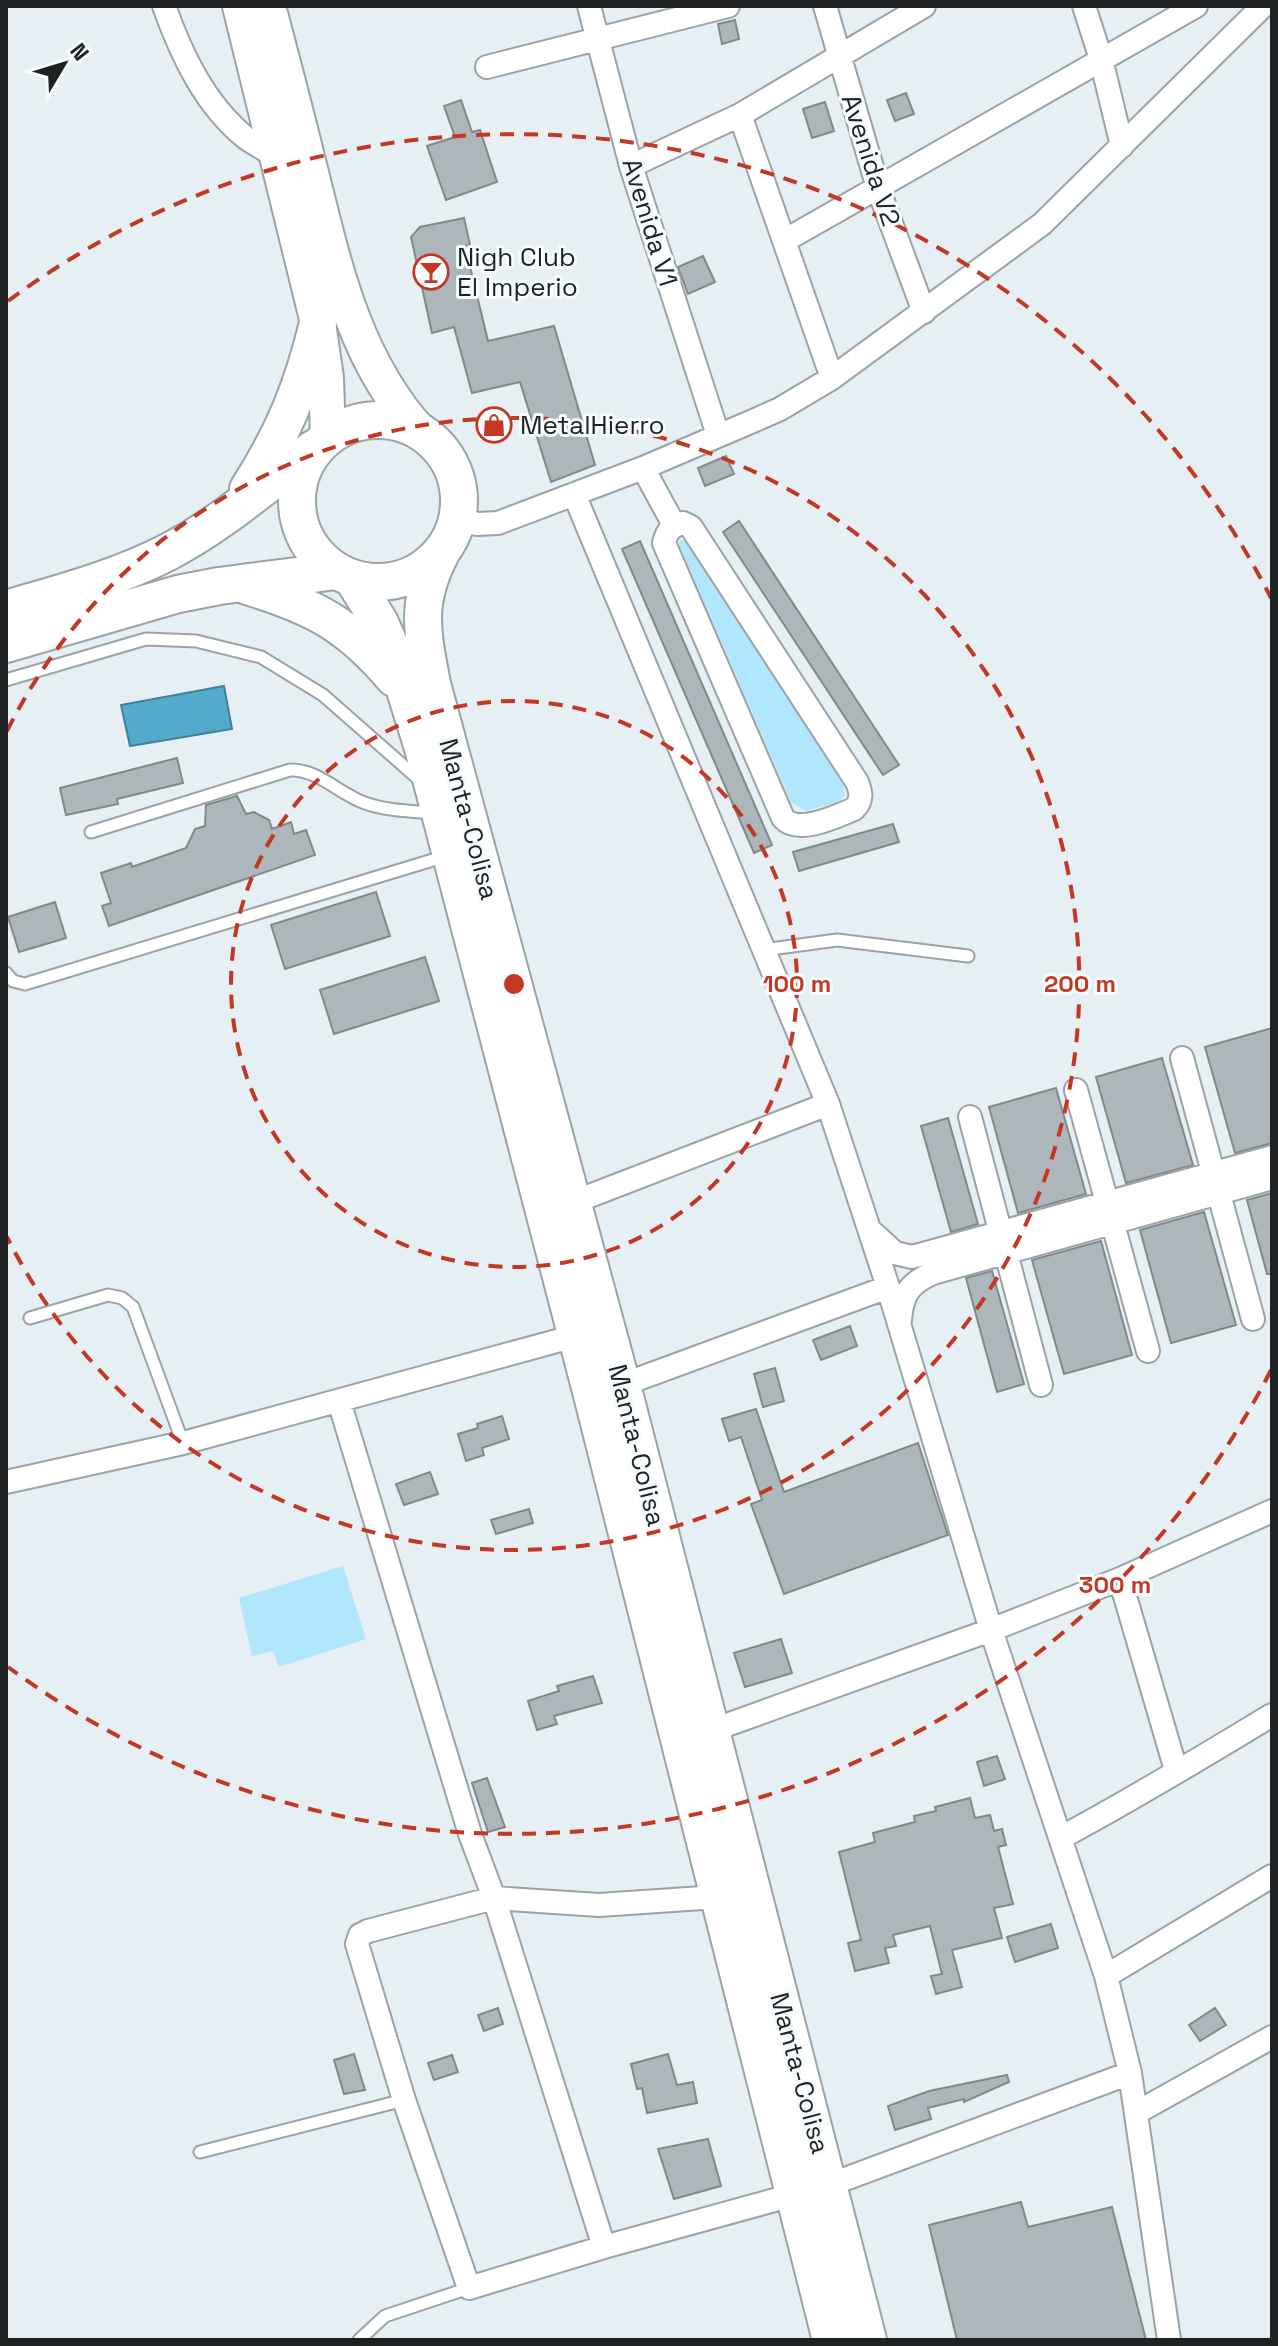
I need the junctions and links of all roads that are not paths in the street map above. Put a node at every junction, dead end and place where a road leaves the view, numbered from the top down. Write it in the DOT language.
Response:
graph roads {
  1 [pos="164,6"];
  2 [pos="240,6"];
  3 [pos="268,6"];
  4 [pos="589,6"];
  5 [pos="728,6"];
  6 [pos="825,6"];
  7 [pos="924,6"];
  8 [pos="1084,6"];
  9 [pos="1196,6"];
  10 [pos="1263,6"];
  11 [pos="598,40"];
  12 [pos="838,55"];
  13 [pos="1101,59"];
  14 [pos="487,67"];
  15 [pos="740,115"];
  16 [pos="1122,146"];
  17 [pos="278,158"];
  18 [pos="631,166"];
  19 [pos="878,188"];
  20 [pos="784,241"];
  21 [pos="924,312"];
  22 [pos="318,323"];
  23 [pos="832,378"];
  24 [pos="420,432"];
  25 [pos="718,435"];
  26 [pos="322,441"];
  27 [pos="643,468"];
  28 [pos="574,494"];
  29 [pos="236,507"];
  30 [pos="458,519"];
  31 [pos="674,525"];
  32 [pos="441,553"];
  33 [pos="344,575"];
  34 [pos="238,583"];
  35 [pos="6,609"];
  36 [pos="6,644"];
  37 [pos="6,680"];
  38 [pos="406,691"];
  39 [pos="437,804"];
  40 [pos="91,832"];
  41 [pos="450,855"];
  42 [pos="763,950"];
  43 [pos="968,956"];
  44 [pos="6,973"];
  45 [pos="1182,1058"];
  46 [pos="1076,1090"];
  47 [pos="828,1104"];
  48 [pos="970,1117"];
  49 [pos="1272,1157"];
  50 [pos="1272,1178"];
  51 [pos="1217,1184"];
  52 [pos="559,1208"];
  53 [pos="1109,1214"];
  54 [pos="869,1228"];
  55 [pos="1004,1243"];
  56 [pos="935,1262"];
  57 [pos="888,1287"];
  58 [pos="30,1318"];
  59 [pos="1253,1319"];
  60 [pos="900,1325"];
  61 [pos="575,1336"];
  62 [pos="1148,1351"];
  63 [pos="1041,1385"];
  64 [pos="607,1390"];
  65 [pos="339,1401"];
  66 [pos="183,1443"];
  67 [pos="6,1482"];
  68 [pos="1272,1511"];
  69 [pos="1120,1579"];
  70 [pos="991,1630"];
  71 [pos="1272,1715"];
  72 [pos="710,1731"];
  73 [pos="1176,1770"];
  74 [pos="1060,1838"];
  75 [pos="1272,1876"];
  76 [pos="717,1897"];
  77 [pos="494,1898"];
  78 [pos="755,1972"];
  79 [pos="1106,1976"];
  80 [pos="1272,2037"];
  81 [pos="1130,2073"];
  82 [pos="404,2100"];
  83 [pos="1136,2113"];
  84 [pos="200,2152"];
  85 [pos="829,2185"];
  86 [pos="794,2194"];
  87 [pos="604,2247"];
  88 [pos="469,2288"];
  89 [pos="359,2340"];
  90 [pos="831,2340"];
  91 [pos="868,2340"];
  92 [pos="1169,2340"];
  1 -- 17 [label="street"];
  2 -- 17 [label="main road"];
  3 -- 24 [label="main road"];
  4 -- 11 [label="street, Avenida V1"];
  5 -- 11 [label="street"];
  6 -- 12 [label="street, Avenida V2"];
  7 -- 12 [label="street"];
  8 -- 13 [label="street"];
  9 -- 13 [label="street"];
  10 -- 16 [label="street"];
  11 -- 14 [label="street"];
  11 -- 18 [label="street, Avenida V1"];
  12 -- 15 [label="street"];
  12 -- 19 [label="street, Avenida V2"];
  13 -- 16 [label="street"];
  13 -- 19 [label="street"];
  15 -- 18 [label="street"];
  15 -- 20 [label="street"];
  16 -- 21 [label="street"];
  17 -- 22 [label="main road"];
  18 -- 25 [label="street, Avenida V1"];
  19 -- 20 [label="street"];
  19 -- 21 [label="street, Avenida V2"];
  20 -- 23 [label="street"];
  21 -- 23 [label="street"];
  22 -- 26 [label="main road"];
  22 -- 29 [label="highway"];
  23 -- 25 [label="street"];
  24 -- 26 [label="highway"];
  24 -- 30 [label="highway"];
  25 -- 27 [label="street"];
  26 -- 29 [label="highway"];
  26 -- 33 [label="highway"];
  27 -- 28 [label="street"];
  27 -- 31 [label="street"];
  28 -- 30 [label="street"];
  28 -- 42 [label="street"];
  29 -- 35 [label="highway"];
  30 -- 32 [label="highway"];
  31 -- 31 [label="street"];
  32 -- 33 [label="highway"];
  32 -- 52 [label="highway, Manta-Colisa"];
  33 -- 34 [label="highway"];
  33 -- 38 [label="highway, Manta-Colisa"];
  34 -- 36 [label="highway"];
  34 -- 38 [label="highway"];
  37 -- 39 [label="lane"];
  38 -- 39 [label="highway, Manta-Colisa"];
  39 -- 40 [label="lane"];
  39 -- 41 [label="highway, Manta-Colisa"];
  41 -- 44 [label="lane"];
  41 -- 52 [label="highway, Manta-Colisa"];
  42 -- 43 [label="lane"];
  42 -- 47 [label="street"];
  45 -- 51 [label="street"];
  46 -- 53 [label="street"];
  47 -- 52 [label="street"];
  47 -- 54 [label="street"];
  48 -- 55 [label="street"];
  49 -- 51 [label="street"];
  50 -- 51 [label="street"];
  51 -- 53 [label="street"];
  51 -- 59 [label="street"];
  52 -- 61 [label="highway, Manta-Colisa"];
  52 -- 64 [label="highway, Manta-Colisa"];
  53 -- 55 [label="street"];
  53 -- 62 [label="street"];
  54 -- 56 [label="street"];
  54 -- 57 [label="street"];
  55 -- 56 [label="street"];
  55 -- 63 [label="street"];
  56 -- 60 [label="street"];
  57 -- 60 [label="street"];
  57 -- 64 [label="street"];
  58 -- 66 [label="lane"];
  60 -- 70 [label="street"];
  61 -- 64 [label="highway, Manta-Colisa"];
  61 -- 65 [label="street"];
  64 -- 72 [label="highway, Manta-Colisa"];
  64 -- 76 [label="highway, Manta-Colisa"];
  65 -- 66 [label="street"];
  65 -- 77 [label="street"];
  66 -- 67 [label="street"];
  68 -- 69 [label="street"];
  69 -- 70 [label="street"];
  69 -- 73 [label="street"];
  70 -- 72 [label="street"];
  70 -- 74 [label="street"];
  71 -- 73 [label="street"];
  72 -- 78 [label="highway, Manta-Colisa"];
  73 -- 74 [label="street"];
  74 -- 79 [label="street"];
  75 -- 79 [label="street"];
  76 -- 77 [label="street"];
  76 -- 78 [label="highway, Manta-Colisa"];
  77 -- 82 [label="street"];
  77 -- 87 [label="street"];
  78 -- 85 [label="highway, Manta-Colisa"];
  78 -- 86 [label="highway, Manta-Colisa"];
  79 -- 81 [label="street"];
  80 -- 83 [label="street"];
  81 -- 83 [label="street"];
  81 -- 85 [label="street"];
  82 -- 84 [label="lane"];
  82 -- 88 [label="street"];
  83 -- 92 [label="street"];
  85 -- 86 [label="street"];
  85 -- 91 [label="highway, Manta-Colisa"];
  86 -- 87 [label="street"];
  86 -- 90 [label="highway, Manta-Colisa"];
  87 -- 88 [label="street"];
  88 -- 89 [label="lane"];
}
